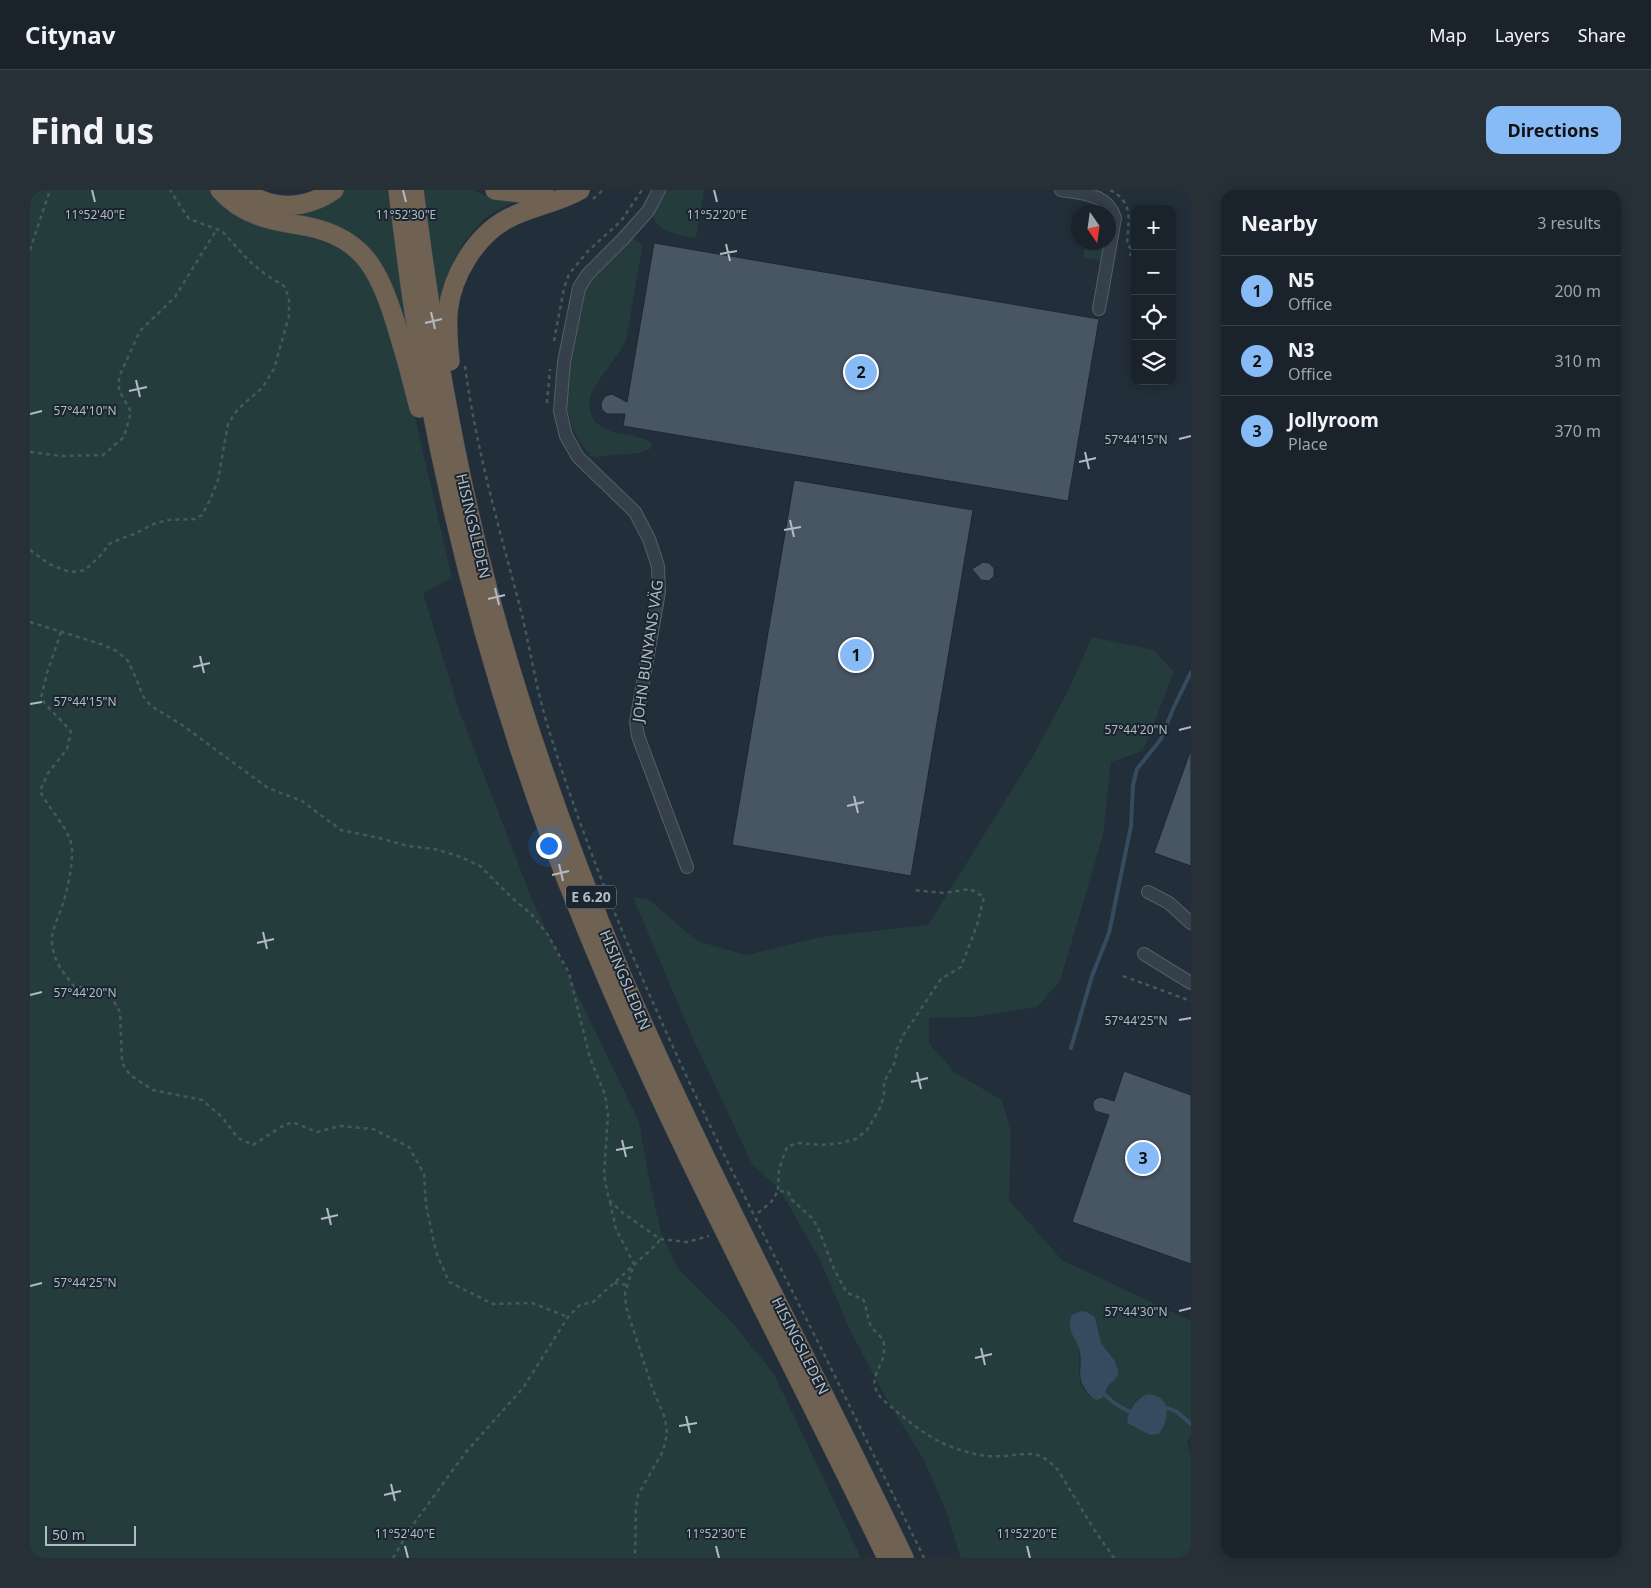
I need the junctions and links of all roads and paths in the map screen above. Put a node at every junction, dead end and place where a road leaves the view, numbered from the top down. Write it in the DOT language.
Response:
graph roads {
  1 [pos="50,190"];
  2 [pos="170,190"];
  3 [pos="220,190"];
  4 [pos="243,190"];
  5 [pos="334,190"];
  6 [pos="398,190"];
  7 [pos="414,190"];
  8 [pos="495,190"];
  9 [pos="544,190"];
  10 [pos="603,190"];
  11 [pos="660,190"];
  12 [pos="1061,190"];
  13 [pos="585,195"];
  14 [pos="217,229"];
  15 [pos="30,250"];
  16 [pos="1099,309"];
  17 [pos="464,360"];
  18 [pos="452,432"];
  19 [pos="30,452"];
  20 [pos="461,544"];
  21 [pos="30,550"];
  22 [pos="30,622"];
  23 [pos="61,632"];
  24 [pos="688,867"];
  25 [pos="912,890"];
  26 [pos="1148,892"];
  27 [pos="1191,923"];
  28 [pos="1144,954"];
  29 [pos="1123,976"];
  30 [pos="1191,983"];
  31 [pos="1191,1001"];
  32 [pos="778,1191"];
  33 [pos="609,1200"];
  34 [pos="758,1213"];
  35 [pos="710,1236"];
  36 [pos="660,1239"];
  37 [pos="634,1264"];
  38 [pos="613,1283"];
  39 [pos="627,1285"];
  40 [pos="568,1317"];
  41 [pos="393,1558"];
  42 [pos="635,1558"];
  43 [pos="887,1558"];
  44 [pos="904,1558"];
  45 [pos="924,1558"];
  46 [pos="1114,1558"];
  1 -- 15 [label="path"];
  2 -- 14 [label="path"];
  3 -- 20 [label="highway"];
  4 -- 5 [label="highway"];
  6 -- 20 [label="highway, HISINGSLEDEN / E 6.20"];
  7 -- 18 [label="highway, HISINGSLEDEN / E 6.20"];
  8 -- 9 [label="highway"];
  10 -- 13 [label="path"];
  11 -- 24 [label="lane, JOHN BUNYANS VÄG"];
  12 -- 16 [label="lane"];
  13 -- 18 [label="highway"];
  14 -- 19 [label="path"];
  14 -- 21 [label="path"];
  17 -- 45 [label="path"];
  18 -- 44 [label="highway, HISINGSLEDEN / E 6.20"];
  20 -- 43 [label="highway, HISINGSLEDEN / E 6.20"];
  22 -- 23 [label="path"];
  23 -- 33 [label="path"];
  23 -- 40 [label="path"];
  25 -- 32 [label="path"];
  26 -- 27 [label="lane"];
  28 -- 30 [label="lane"];
  29 -- 31 [label="path"];
  32 -- 34 [label="path"];
  32 -- 46 [label="path"];
  33 -- 36 [label="path"];
  33 -- 37 [label="path"];
  35 -- 36 [label="path"];
  36 -- 37 [label="path"];
  37 -- 38 [label="path"];
  37 -- 39 [label="path"];
  38 -- 39 [label="path"];
  38 -- 40 [label="path"];
  39 -- 42 [label="path"];
  40 -- 41 [label="path"];
}
